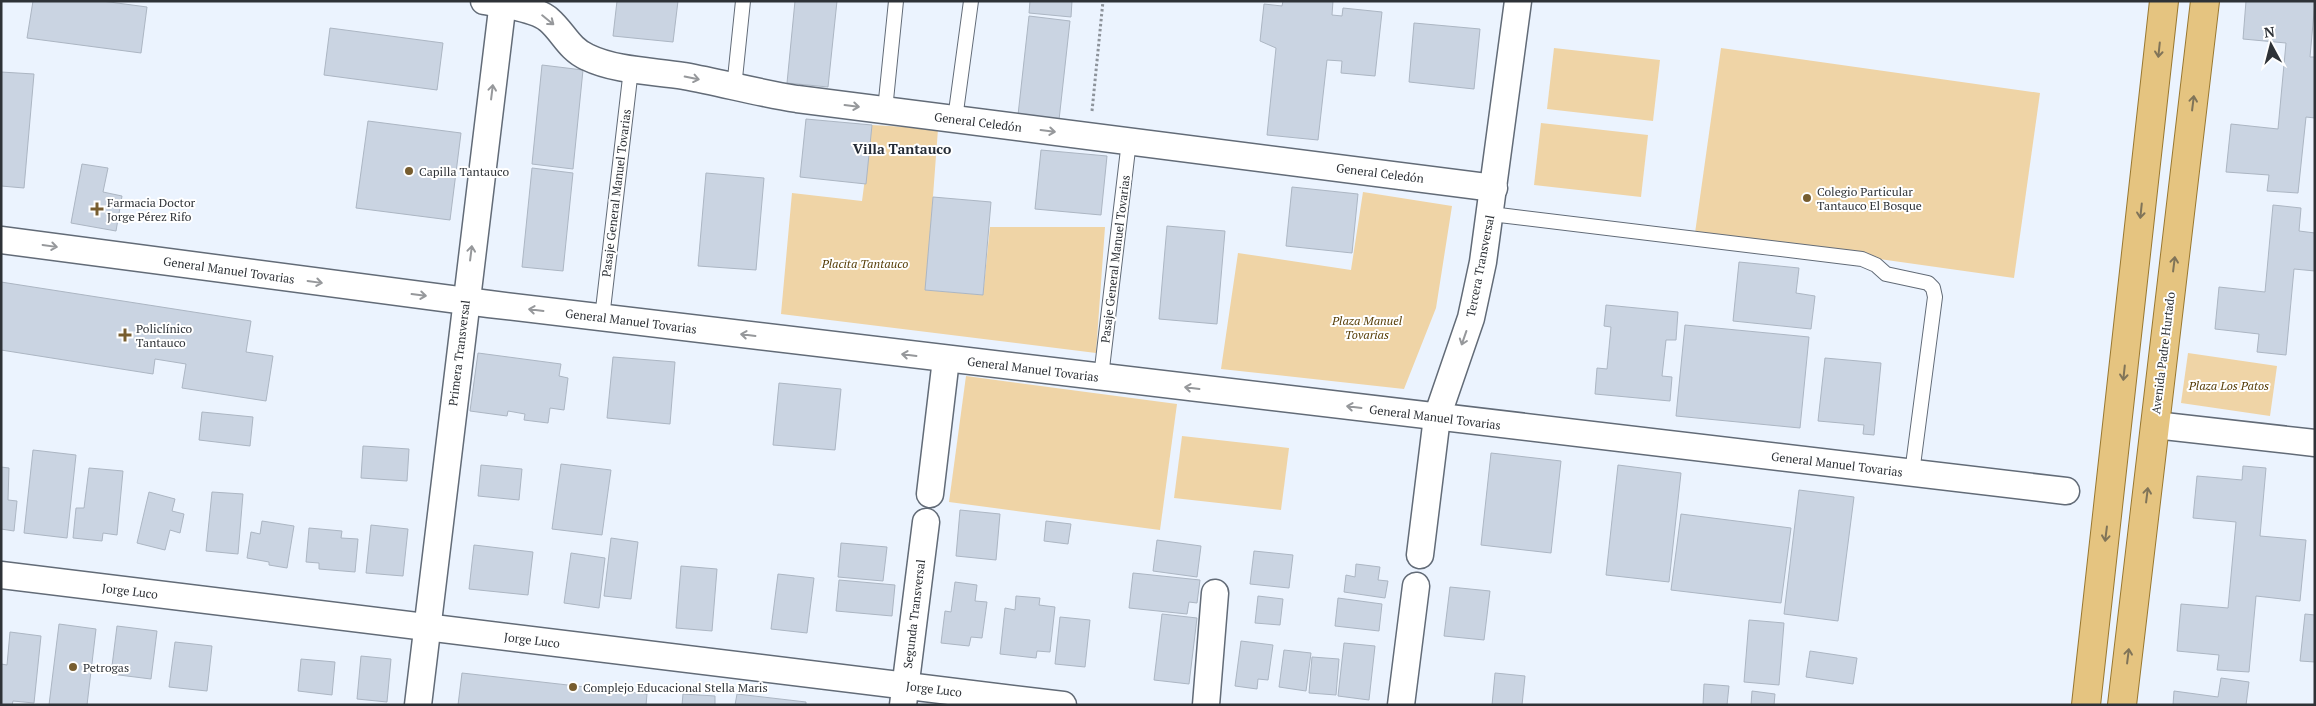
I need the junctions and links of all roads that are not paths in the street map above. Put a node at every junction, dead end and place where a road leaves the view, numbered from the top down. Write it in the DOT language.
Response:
graph roads {
  1 [pos="743,1"];
  2 [pos="896,1"];
  3 [pos="970,1"];
  4 [pos="1518,1"];
  5 [pos="2164,1"];
  6 [pos="2205,1"];
  7 [pos="496,2"];
  8 [pos="631,69"];
  9 [pos="734,88"];
  10 [pos="885,110"];
  11 [pos="955,119"];
  12 [pos="1129,141"];
  13 [pos="1494,188"];
  14 [pos="1491,214"];
  15 [pos="1,240"];
  16 [pos="465,302"];
  17 [pos="602,318"];
  18 [pos="946,359"];
  19 [pos="1101,377"];
  20 [pos="1437,417"];
  21 [pos="2155,425"];
  22 [pos="2315,443"];
  23 [pos="1912,473"];
  24 [pos="2066,491"];
  25 [pos="930,494"];
  26 [pos="926,522"];
  27 [pos="1420,555"];
  28 [pos="1,575"];
  29 [pos="1416,586"];
  30 [pos="1215,593"];
  31 [pos="428,627"];
  32 [pos="904,695"];
  33 [pos="418,705"];
  34 [pos="1063,705"];
  35 [pos="1206,705"];
  36 [pos="1401,705"];
  37 [pos="2086,705"];
  38 [pos="2122,705"];
  1 -- 9 [label="lane"];
  2 -- 10 [label="lane"];
  3 -- 11 [label="lane"];
  4 -- 13 [label="street, Tercera Transversal"];
  5 -- 37 [label="main road, one-way"];
  21 -- 6 [label="main road, Avenida Padre Hurtado, one-way"];
  7 -- 8 [label="street, General Celedón, one-way"];
  16 -- 7 [label="street, Primera Transversal, one-way"];
  8 -- 9 [label="street, General Celedón, one-way"];
  8 -- 17 [label="lane, Pasaje General Manuel Tovarias"];
  9 -- 10 [label="street, General Celedón, one-way"];
  10 -- 11 [label="street, General Celedón"];
  11 -- 12 [label="street, General Celedón, one-way"];
  12 -- 13 [label="street, General Celedón"];
  12 -- 19 [label="lane, Pasaje General Manuel Tovarias"];
  13 -- 14 [label="street, Tercera Transversal"];
  14 -- 20 [label="street, Tercera Transversal, one-way"];
  14 -- 23 [label="lane"];
  15 -- 16 [label="street, General Manuel Tovarias, one-way"];
  17 -- 16 [label="street, General Manuel Tovarias, one-way"];
  16 -- 31 [label="street, Primera Transversal"];
  18 -- 17 [label="street, General Manuel Tovarias, one-way"];
  18 -- 19 [label="street, General Manuel Tovarias"];
  18 -- 25 [label="street"];
  20 -- 19 [label="street, General Manuel Tovarias, one-way"];
  20 -- 23 [label="street, General Manuel Tovarias"];
  20 -- 27 [label="street, Tercera Transversal"];
  21 -- 22 [label="street"];
  38 -- 21 [label="main road, Avenida Padre Hurtado, one-way"];
  23 -- 24 [label="street, General Manuel Tovarias"];
  26 -- 32 [label="street, Segunda Transversal"];
  28 -- 31 [label="street, Jorge Luco"];
  29 -- 36 [label="street"];
  30 -- 35 [label="street"];
  31 -- 32 [label="street, Jorge Luco"];
  31 -- 33 [label="street, Primera Transversal"];
  32 -- 34 [label="street, Jorge Luco"];
}
